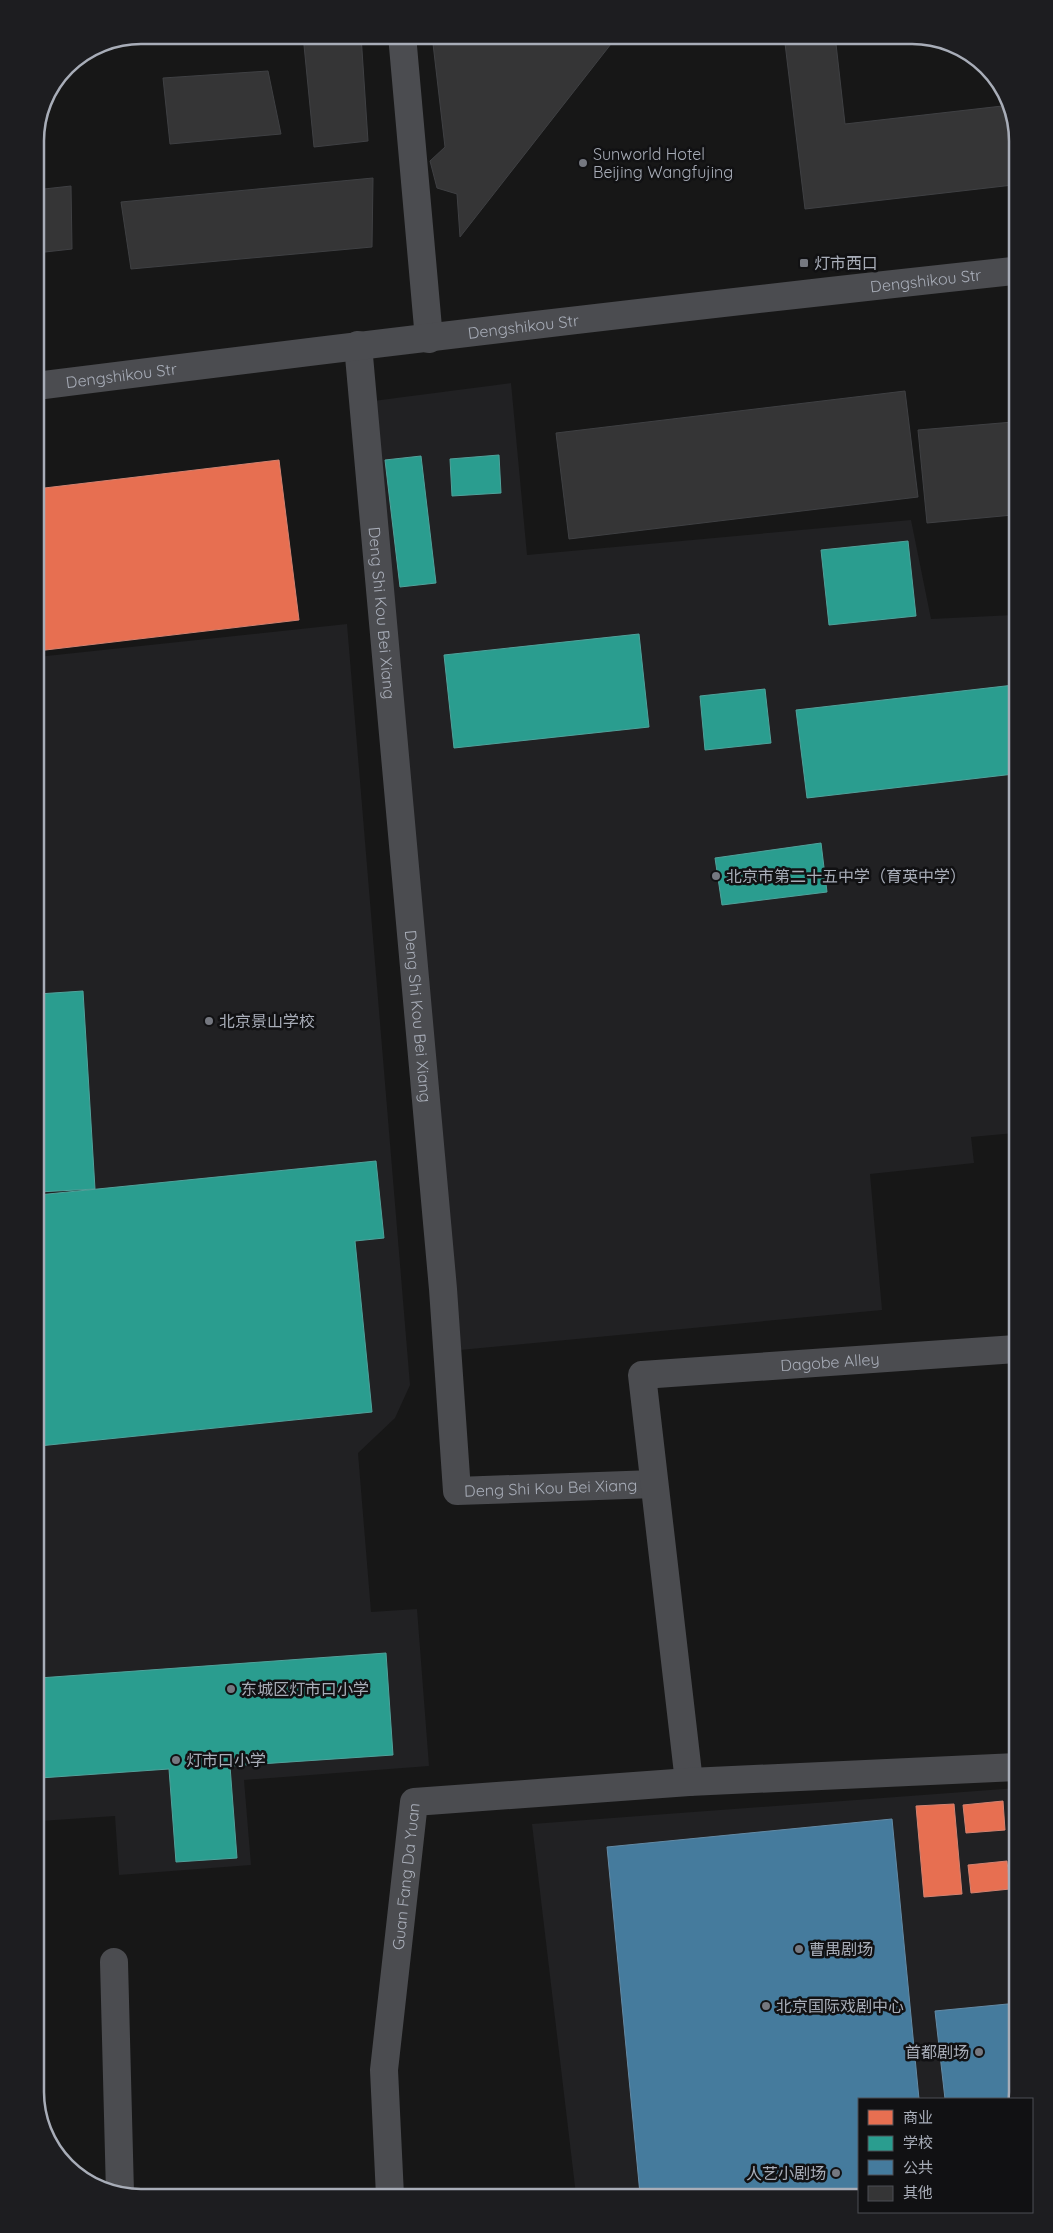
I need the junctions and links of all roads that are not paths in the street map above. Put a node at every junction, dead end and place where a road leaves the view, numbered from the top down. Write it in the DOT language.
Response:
graph roads {
  1 [pos="403,44"];
  2 [pos="1009,271"];
  3 [pos="429,339"];
  4 [pos="358,345"];
  5 [pos="44,385"];
  6 [pos="1009,1349"];
  7 [pos="654,1484"];
  8 [pos="1009,1767"];
  9 [pos="689,1782"];
  10 [pos="114,1962"];
  11 [pos="120,2187"];
  12 [pos="390,2189"];
  1 -- 3 [label="street"];
  2 -- 3 [label="street, Dengshikou Str"];
  3 -- 4 [label="street, Dengshikou Str"];
  4 -- 5 [label="street, Dengshikou Str"];
  4 -- 7 [label="street, Deng Shi Kou Bei Xiang"];
  6 -- 7 [label="street, Dagobe Alley"];
  7 -- 9 [label="street"];
  8 -- 9 [label="street"];
  9 -- 12 [label="street, Guan Fang Da Yuan"];
  10 -- 11 [label="street"];
}
